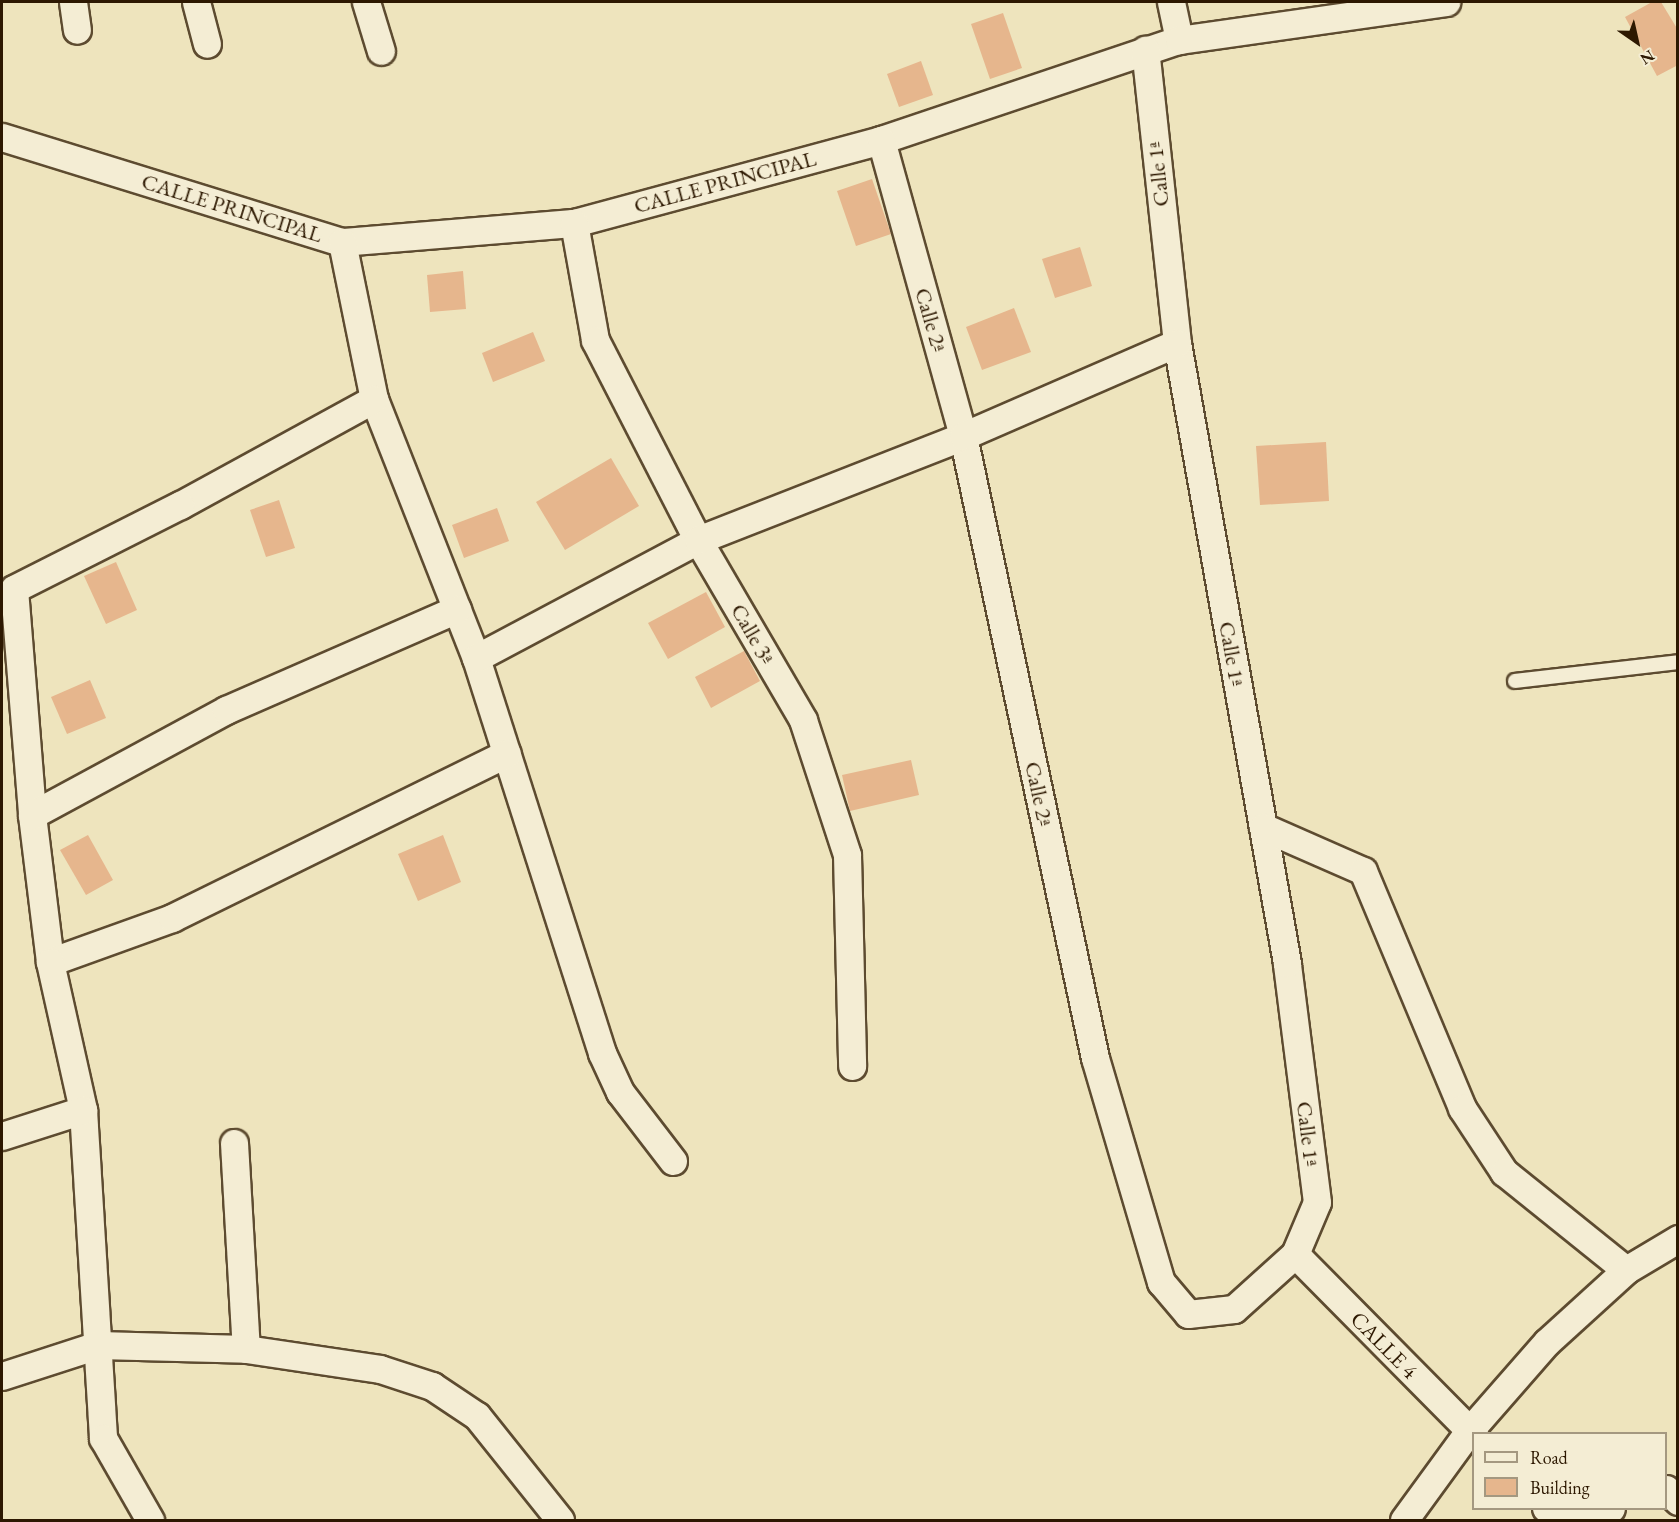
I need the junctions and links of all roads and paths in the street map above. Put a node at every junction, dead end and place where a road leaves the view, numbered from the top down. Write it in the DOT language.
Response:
graph roads {
  1 [pos="73,2"];
  2 [pos="196,2"];
  3 [pos="366,2"];
  4 [pos="1171,2"];
  5 [pos="1446,2"];
  6 [pos="77,30"];
  7 [pos="1179,40"];
  8 [pos="207,44"];
  9 [pos="1145,50"];
  10 [pos="381,51"];
  11 [pos="2,137"];
  12 [pos="881,140"];
  13 [pos="574,223"];
  14 [pos="342,242"];
  15 [pos="1177,343"];
  16 [pos="374,399"];
  17 [pos="963,436"];
  18 [pos="698,540"];
  19 [pos="457,609"];
  20 [pos="476,658"];
  21 [pos="1677,663"];
  22 [pos="1515,681"];
  23 [pos="507,753"];
  24 [pos="32,814"];
  25 [pos="1263,827"];
  26 [pos="50,962"];
  27 [pos="852,1066"];
  28 [pos="83,1110"];
  29 [pos="2,1136"];
  30 [pos="234,1143"];
  31 [pos="673,1161"];
  32 [pos="1677,1239"];
  33 [pos="1295,1254"];
  34 [pos="1626,1270"];
  35 [pos="98,1345"];
  36 [pos="246,1349"];
  37 [pos="2,1376"];
  38 [pos="1473,1432"];
  39 [pos="1472,1433"];
  40 [pos="1548,1510"];
  41 [pos="1609,1510"];
  42 [pos="150,1521"];
  43 [pos="560,1521"];
  44 [pos="1404,1521"];
  1 -- 6 [label="street"];
  2 -- 8 [label="street"];
  3 -- 10 [label="street"];
  4 -- 7 [label="street"];
  5 -- 7 [label="street, CALLE PRINCIPAL"];
  7 -- 9 [label="street, CALLE PRINCIPAL"];
  9 -- 12 [label="street, CALLE PRINCIPAL"];
  9 -- 15 [label="street, Calle 1ª"];
  11 -- 14 [label="street, CALLE PRINCIPAL"];
  12 -- 13 [label="street, CALLE PRINCIPAL"];
  12 -- 17 [label="street, Calle 2ª"];
  13 -- 14 [label="street, CALLE PRINCIPAL"];
  13 -- 18 [label="street, Calle 3ª"];
  14 -- 16 [label="street"];
  15 -- 17 [label="street"];
  15 -- 25 [label="street, Calle 1ª"];
  16 -- 19 [label="street"];
  16 -- 24 [label="street"];
  17 -- 18 [label="street"];
  17 -- 33 [label="street, Calle 2ª"];
  18 -- 20 [label="street"];
  18 -- 27 [label="street, Calle 3ª"];
  19 -- 20 [label="street"];
  19 -- 24 [label="street"];
  20 -- 23 [label="street"];
  21 -- 22 [label="lane"];
  23 -- 26 [label="street"];
  23 -- 31 [label="street"];
  24 -- 26 [label="street"];
  25 -- 33 [label="street, Calle 1ª"];
  25 -- 34 [label="street"];
  26 -- 28 [label="street"];
  28 -- 29 [label="street"];
  28 -- 35 [label="street"];
  30 -- 36 [label="street"];
  32 -- 34 [label="street"];
  33 -- 39 [label="street, CALLE 4"];
  34 -- 38 [label="street"];
  35 -- 36 [label="street"];
  35 -- 37 [label="street"];
  35 -- 42 [label="street"];
  36 -- 43 [label="street"];
  39 -- 44 [label="street"];
  40 -- 41 [label="street"];
}
